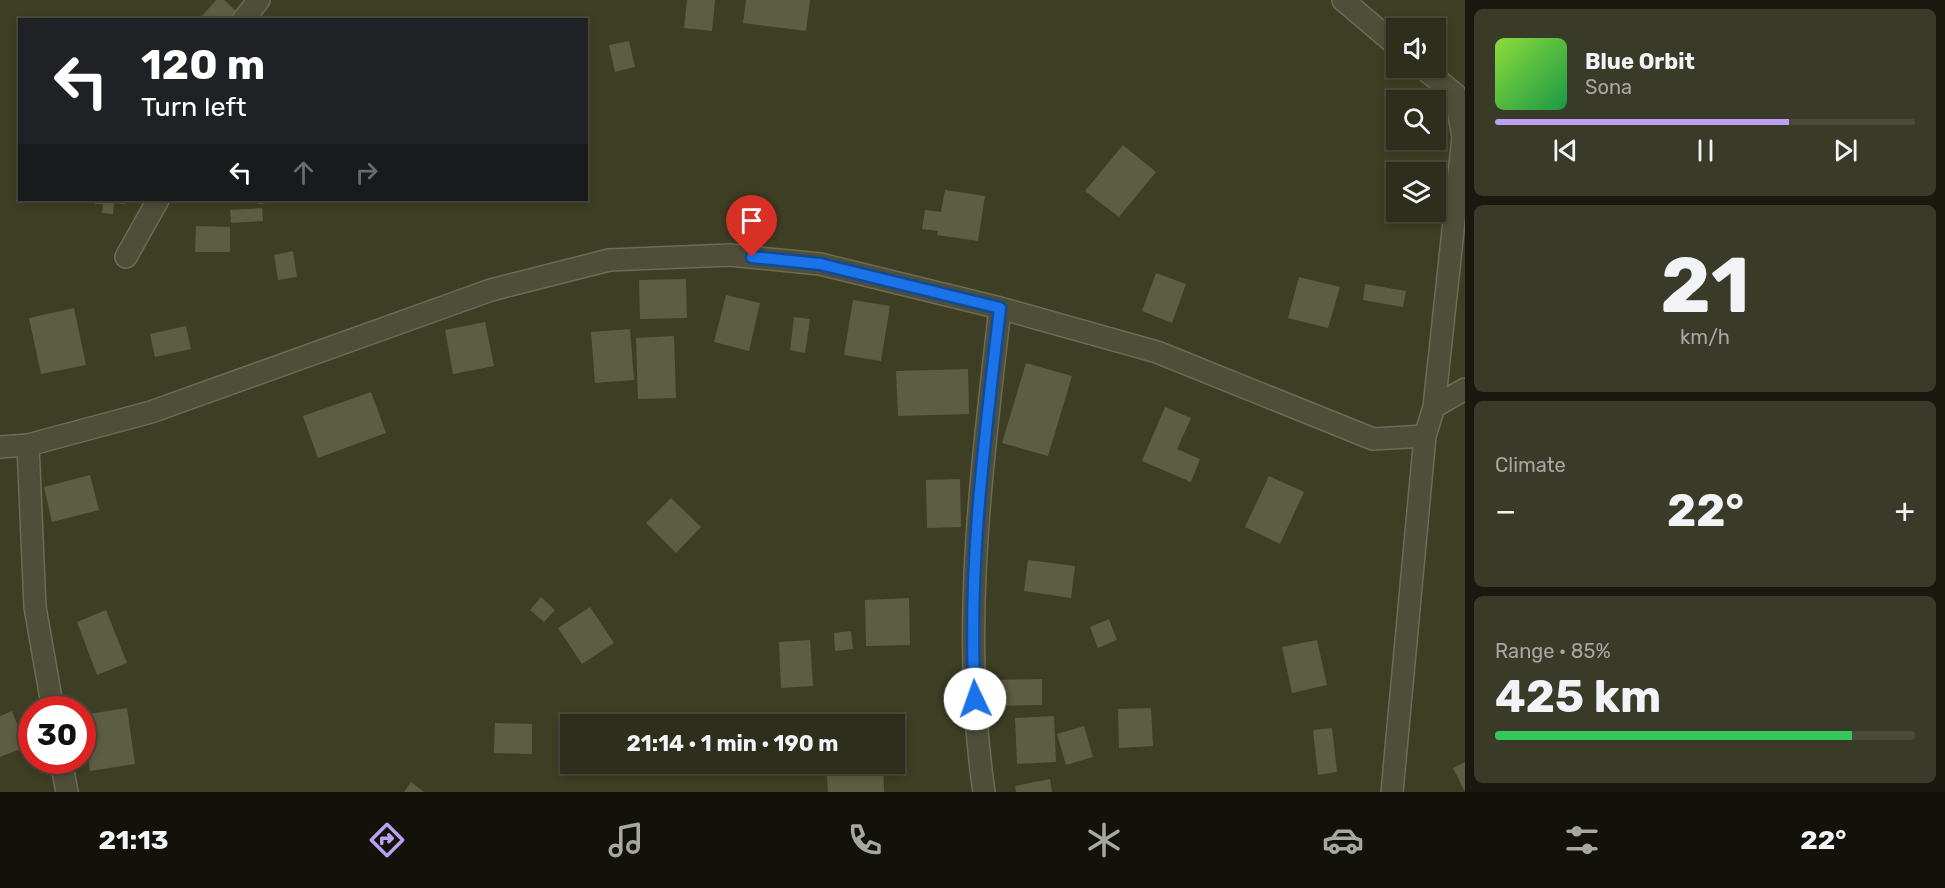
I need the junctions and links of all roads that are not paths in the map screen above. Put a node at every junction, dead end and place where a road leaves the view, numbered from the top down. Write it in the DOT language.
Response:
graph roads {
  1 [pos="259,0"];
  2 [pos="1343,0"];
  3 [pos="245,18"];
  4 [pos="1386,37"];
  5 [pos="1435,78"];
  6 [pos="157,201"];
  7 [pos="126,257"];
  8 [pos="1000,308"];
  9 [pos="1465,388"];
  10 [pos="1434,407"];
  11 [pos="1425,436"];
  12 [pos="28,445"];
  13 [pos="0,447"];
  14 [pos="51,696"];
  15 [pos="64,774"];
  16 [pos="67,792"];
  17 [pos="984,792"];
  18 [pos="1392,792"];
  1 -- 3 [label="street"];
  2 -- 4 [label="street"];
  5 -- 10 [label="street"];
  6 -- 7 [label="street"];
  8 -- 11 [label="street"];
  8 -- 12 [label="street"];
  8 -- 17 [label="street"];
  9 -- 10 [label="street"];
  10 -- 11 [label="street"];
  11 -- 18 [label="street"];
  12 -- 13 [label="street"];
  12 -- 14 [label="street"];
  15 -- 16 [label="street"];
}
